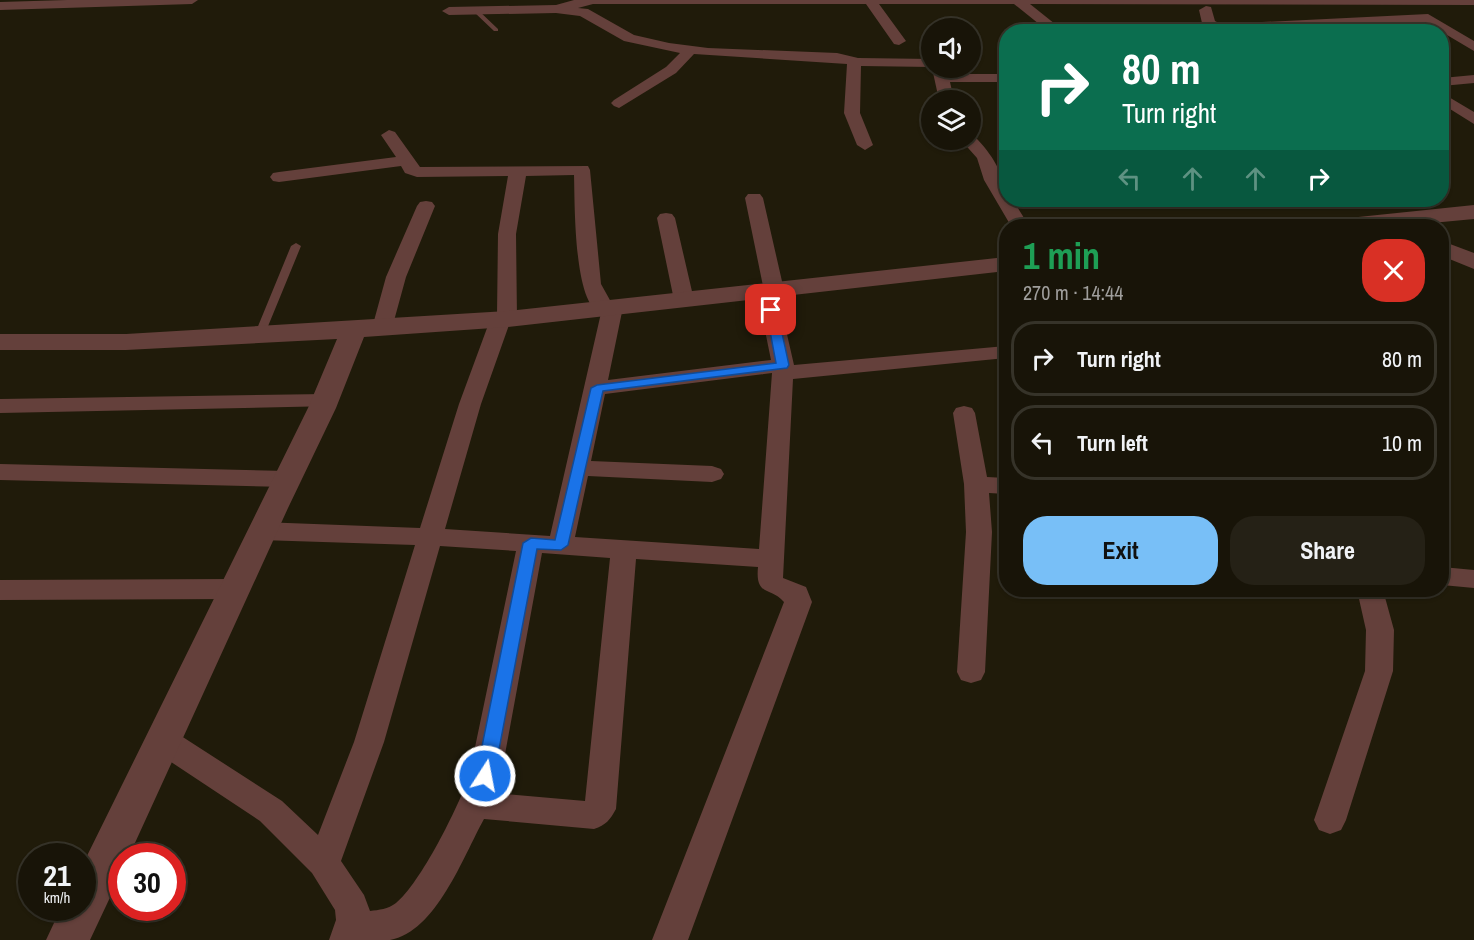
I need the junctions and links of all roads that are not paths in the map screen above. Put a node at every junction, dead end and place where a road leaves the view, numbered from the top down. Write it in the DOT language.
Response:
graph roads {
  1 [pos="192,0"];
  2 [pos="580,0"];
  3 [pos="593,0"];
  4 [pos="1421,0"];
  5 [pos="870,1"];
  6 [pos="921,1"];
  7 [pos="1220,1"];
  8 [pos="1474,1"];
  9 [pos="1022,5"];
  10 [pos="0,6"];
  11 [pos="556,9"];
  12 [pos="476,10"];
  13 [pos="1206,10"];
  14 [pos="449,11"];
  15 [pos="1048,24"];
  16 [pos="1209,24"];
  17 [pos="1305,24"];
  18 [pos="1438,24"];
  19 [pos="496,30"];
  20 [pos="1449,31"];
  21 [pos="899,41"];
  22 [pos="1474,47"];
  23 [pos="690,50"];
  24 [pos="854,61"];
  25 [pos="921,63"];
  26 [pos="981,76"];
  27 [pos="999,77"];
  28 [pos="1474,80"];
  29 [pos="1449,82"];
  30 [pos="619,103"];
  31 [pos="1449,103"];
  32 [pos="1474,119"];
  33 [pos="388,135"];
  34 [pos="865,145"];
  35 [pos="979,150"];
  36 [pos="408,160"];
  37 [pos="518,170"];
  38 [pos="999,190"];
  39 [pos="279,197"];
  40 [pos="754,198"];
  41 [pos="426,206"];
  42 [pos="1474,212"];
  43 [pos="666,218"];
  44 [pos="1423,219"];
  45 [pos="296,246"];
  46 [pos="1449,251"];
  47 [pos="1474,262"];
  48 [pos="999,265"];
  49 [pos="770,290"];
  50 [pos="684,300"];
  51 [pos="609,308"];
  52 [pos="504,319"];
  53 [pos="368,329"];
  54 [pos="260,336"];
  55 [pos="0,342"];
  56 [pos="999,353"];
  57 [pos="783,369"];
  58 [pos="597,388"];
  59 [pos="326,401"];
  60 [pos="0,406"];
  61 [pos="964,412"];
  62 [pos="579,468"];
  63 [pos="0,472"];
  64 [pos="712,474"];
  65 [pos="287,479"];
  66 [pos="976,484"];
  67 [pos="999,486"];
  68 [pos="261,531"];
  69 [pos="431,537"];
  70 [pos="531,543"];
  71 [pos="561,545"];
  72 [pos="624,549"];
  73 [pos="770,559"];
  74 [pos="1449,577"];
  75 [pos="1474,579"];
  76 [pos="235,589"];
  77 [pos="0,590"];
  78 [pos="1372,597"];
  79 [pos="971,672"];
  80 [pos="164,741"];
  81 [pos="475,805"];
  82 [pos="1330,820"];
  83 [pos="324,863"];
  84 [pos="349,934"];
  85 [pos="68,940"];
  86 [pos="670,940"];
  1 -- 10 [label="street"];
  2 -- 3 [label="street"];
  3 -- 5 [label="street"];
  3 -- 11 [label="street"];
  4 -- 7 [label="street"];
  4 -- 8 [label="street"];
  5 -- 6 [label="street"];
  5 -- 21 [label="street"];
  6 -- 9 [label="street"];
  7 -- 9 [label="street"];
  7 -- 13 [label="street"];
  9 -- 13 [label="street"];
  9 -- 15 [label="street"];
  11 -- 12 [label="street"];
  11 -- 23 [label="street"];
  12 -- 14 [label="street"];
  12 -- 19 [label="lane"];
  13 -- 16 [label="street"];
  17 -- 18 [label="street"];
  20 -- 22 [label="street"];
  23 -- 24 [label="street"];
  23 -- 30 [label="street"];
  24 -- 25 [label="street"];
  24 -- 34 [label="street"];
  26 -- 27 [label="street"];
  28 -- 29 [label="street"];
  31 -- 32 [label="street"];
  33 -- 36 [label="street"];
  35 -- 38 [label="street"];
  36 -- 37 [label="street"];
  36 -- 39 [label="street"];
  37 -- 51 [label="street"];
  37 -- 52 [label="street"];
  40 -- 49 [label="street"];
  41 -- 53 [label="street"];
  42 -- 44 [label="street"];
  43 -- 50 [label="street"];
  45 -- 54 [label="lane"];
  46 -- 47 [label="street"];
  48 -- 49 [label="street"];
  49 -- 50 [label="street"];
  49 -- 57 [label="street"];
  50 -- 51 [label="street"];
  51 -- 52 [label="street"];
  51 -- 58 [label="street"];
  52 -- 53 [label="street"];
  52 -- 69 [label="street"];
  53 -- 54 [label="street"];
  53 -- 59 [label="street"];
  54 -- 55 [label="street"];
  56 -- 57 [label="street"];
  57 -- 58 [label="street"];
  57 -- 73 [label="street"];
  58 -- 62 [label="street"];
  59 -- 60 [label="street"];
  59 -- 65 [label="street"];
  61 -- 66 [label="street"];
  62 -- 64 [label="street"];
  62 -- 71 [label="street"];
  63 -- 65 [label="street"];
  65 -- 68 [label="street"];
  66 -- 67 [label="street"];
  66 -- 79 [label="street"];
  68 -- 69 [label="street"];
  68 -- 76 [label="street"];
  69 -- 70 [label="street"];
  69 -- 83 [label="street"];
  70 -- 71 [label="street"];
  70 -- 81 [label="street"];
  71 -- 72 [label="street"];
  72 -- 73 [label="street"];
  72 -- 81 [label="street"];
  73 -- 86 [label="street"];
  74 -- 75 [label="street"];
  76 -- 77 [label="street"];
  76 -- 80 [label="street"];
  78 -- 82 [label="street"];
  80 -- 83 [label="street"];
  80 -- 85 [label="street"];
  81 -- 84 [label="street"];
  83 -- 84 [label="street"];
}
